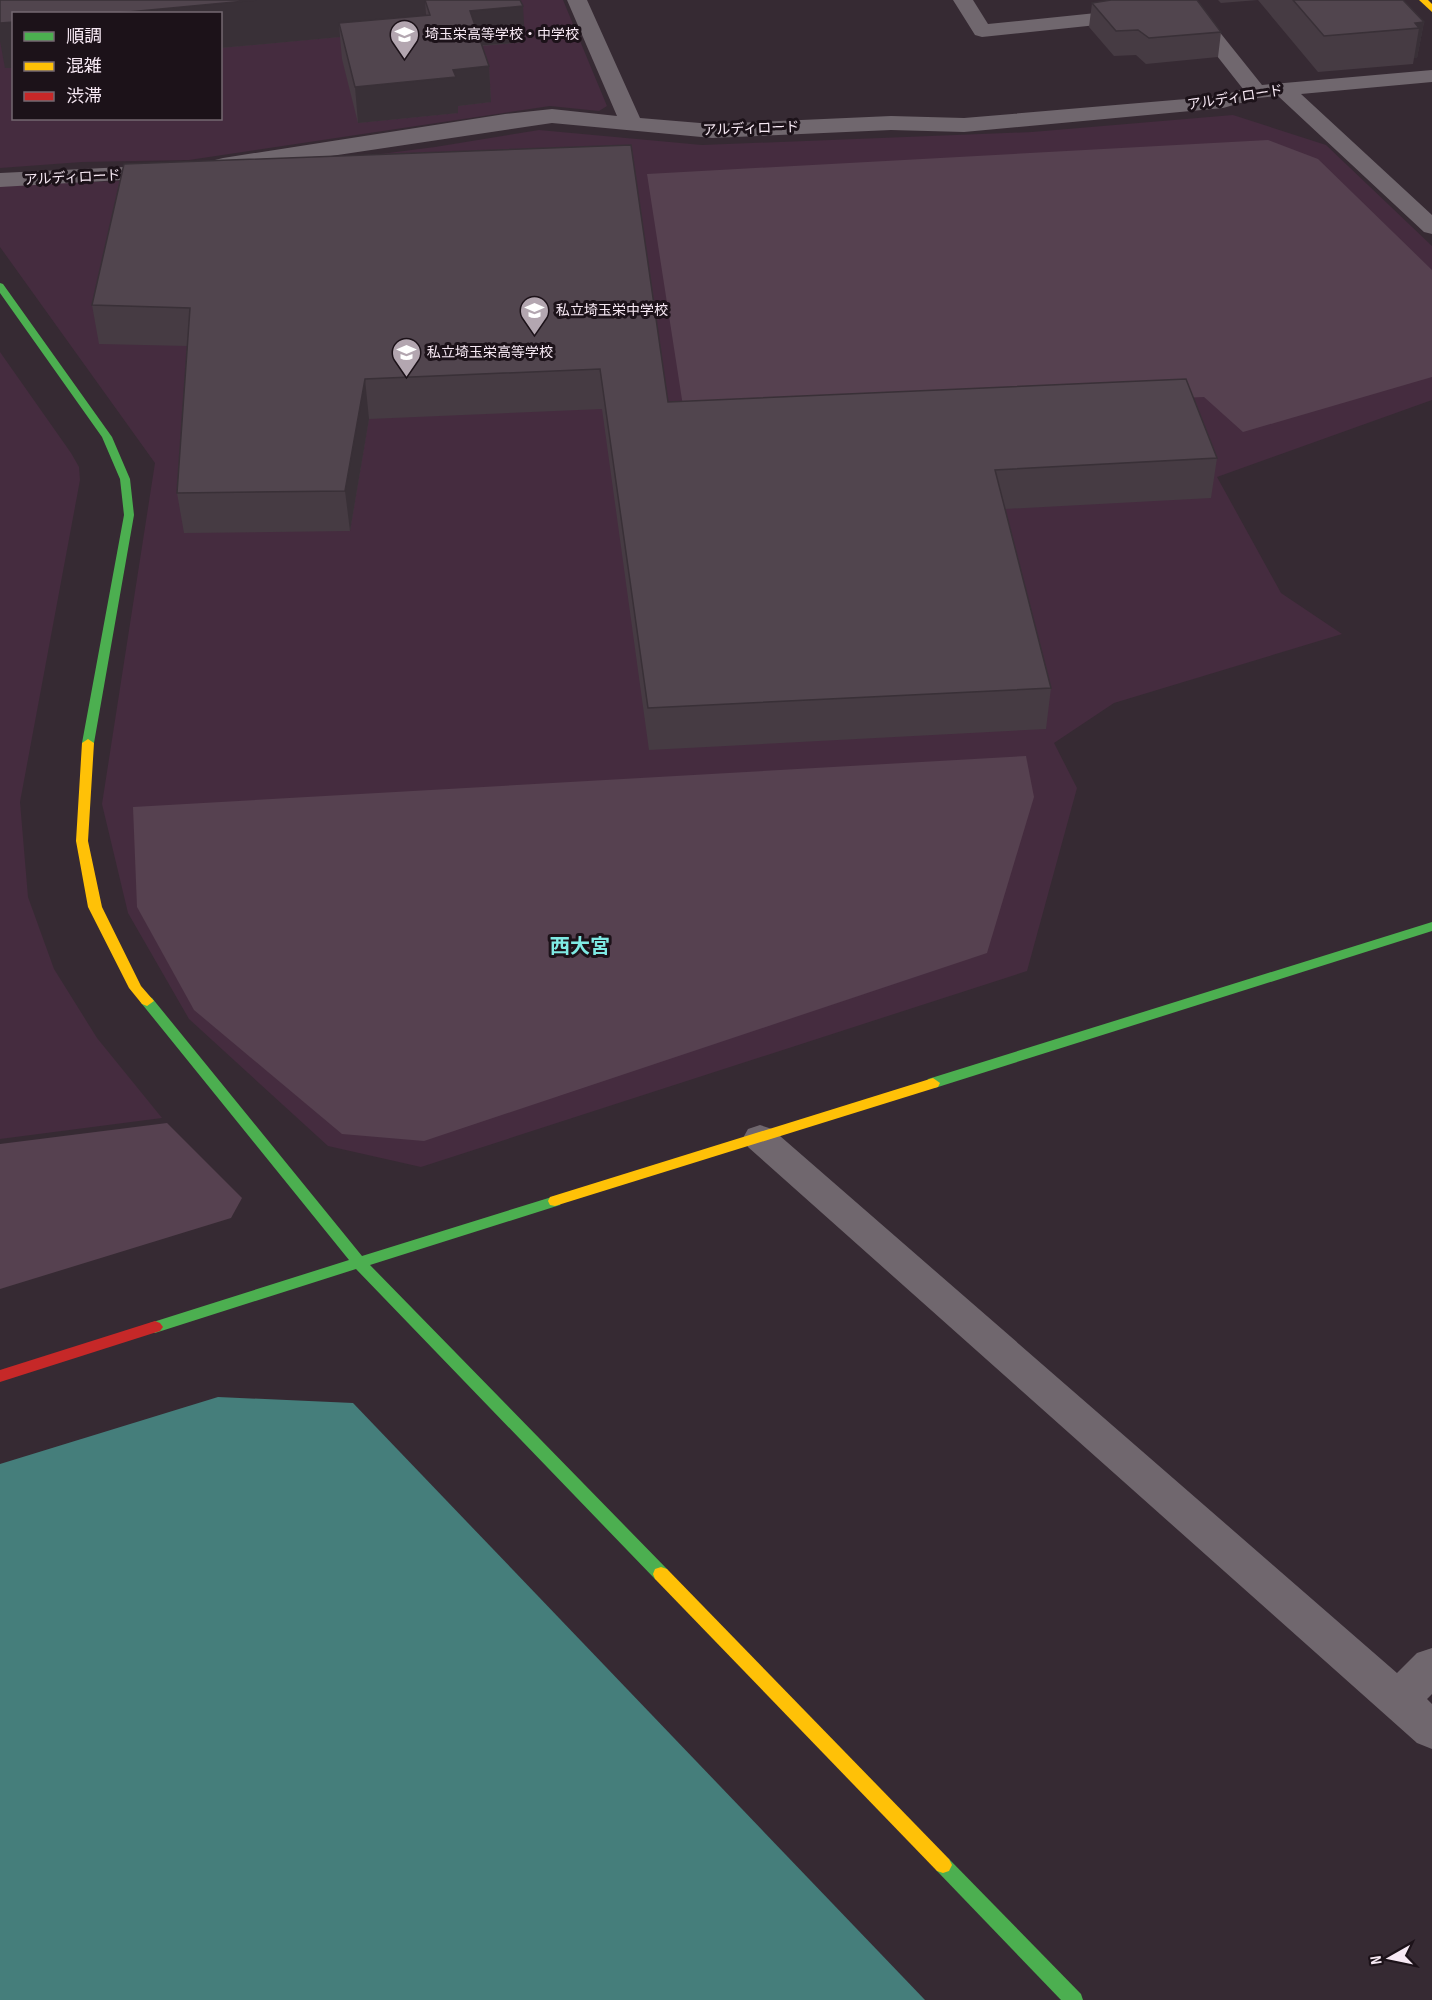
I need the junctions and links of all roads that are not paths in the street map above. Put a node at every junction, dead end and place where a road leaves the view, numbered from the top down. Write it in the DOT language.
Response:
graph roads {
  1 [pos="577,0"];
  2 [pos="963,0"];
  3 [pos="1423,0"];
  4 [pos="1174,9"];
  5 [pos="1432,9"];
  6 [pos="1432,76"];
  7 [pos="1283,89"];
  8 [pos="1256,92"];
  9 [pos="632,125"];
  10 [pos="0,180"];
  11 [pos="1432,227"];
  12 [pos="0,286"];
  13 [pos="1432,926"];
  14 [pos="760,1138"];
  15 [pos="360,1264"];
  16 [pos="0,1376"];
  17 [pos="1432,1666"];
  18 [pos="1398,1700"];
  19 [pos="1432,1730"];
  20 [pos="1074,2000"];
  1 -- 9 [label="street"];
  2 -- 4 [label="street"];
  3 -- 5 [label="main road"];
  4 -- 8 [label="street"];
  6 -- 7 [label="street, アルディロード"];
  7 -- 8 [label="street, アルディロード"];
  7 -- 11 [label="street"];
  8 -- 9 [label="street, アルディロード"];
  9 -- 10 [label="street, アルディロード"];
  12 -- 15 [label="main road"];
  13 -- 14 [label="main road"];
  14 -- 15 [label="main road"];
  14 -- 18 [label="street"];
  15 -- 16 [label="main road"];
  15 -- 20 [label="main road"];
  17 -- 18 [label="street"];
  18 -- 19 [label="street"];
}
